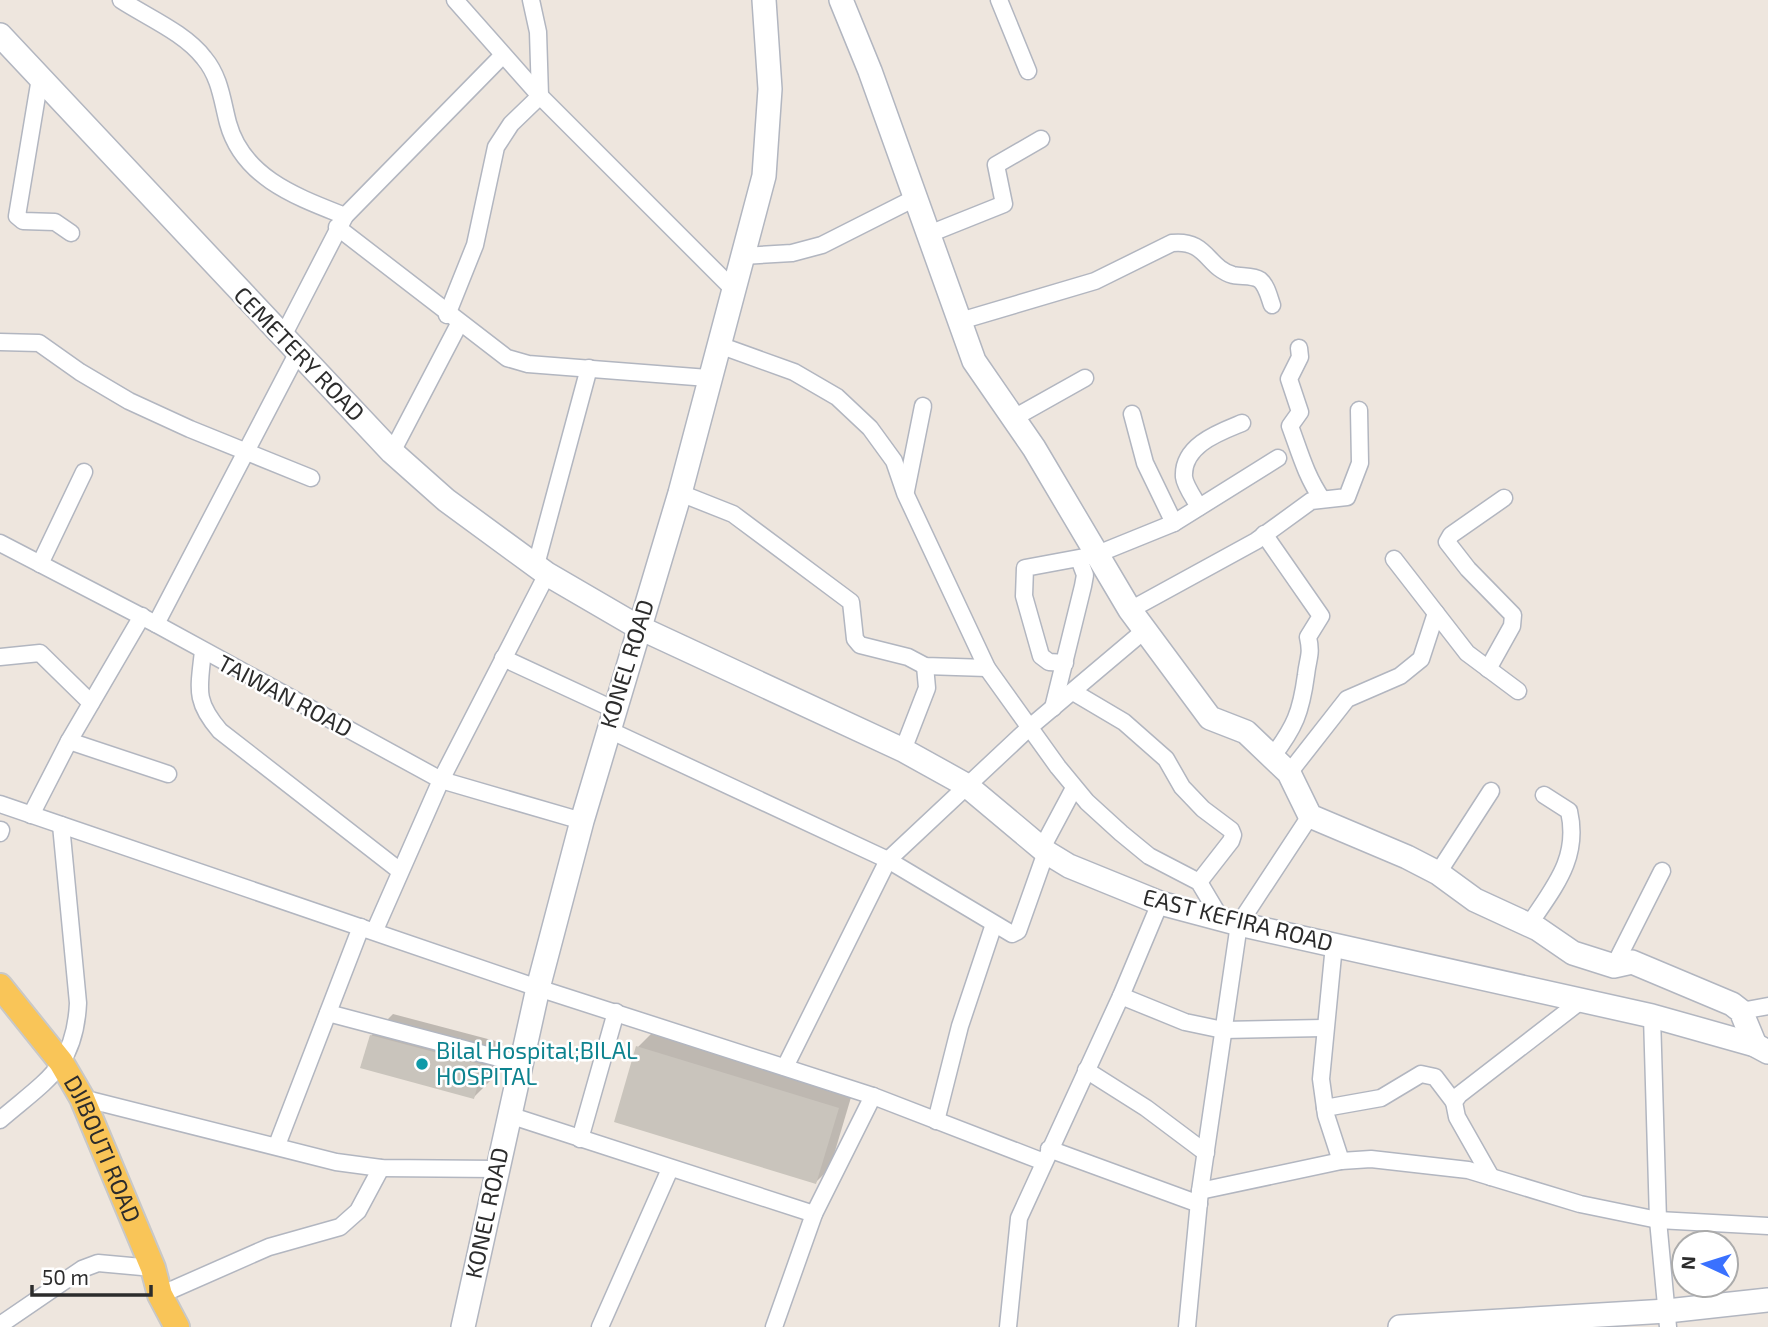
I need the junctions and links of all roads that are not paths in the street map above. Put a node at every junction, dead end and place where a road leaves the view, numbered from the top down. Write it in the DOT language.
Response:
graph roads {
  1 [pos="121,0"];
  2 [pos="455,0"];
  3 [pos="531,0"];
  4 [pos="764,0"];
  5 [pos="841,0"];
  6 [pos="999,0"];
  7 [pos="0,35"];
  8 [pos="503,55"];
  9 [pos="1028,71"];
  10 [pos="40,78"];
  11 [pos="540,96"];
  12 [pos="1041,139"];
  13 [pos="916,197"];
  14 [pos="341,222"];
  15 [pos="71,233"];
  16 [pos="929,234"];
  17 [pos="743,256"];
  18 [pos="734,290"];
  19 [pos="1272,305"];
  20 [pos="453,319"];
  21 [pos="960,321"];
  22 [pos="0,342"];
  23 [pos="290,345"];
  24 [pos="719,345"];
  25 [pos="1299,348"];
  26 [pos="589,368"];
  27 [pos="708,378"];
  28 [pos="1085,378"];
  29 [pos="923,406"];
  30 [pos="1359,410"];
  31 [pos="1132,414"];
  32 [pos="1012,419"];
  33 [pos="1242,423"];
  34 [pos="246,451"];
  35 [pos="392,452"];
  36 [pos="1278,458"];
  37 [pos="83,472"];
  38 [pos="311,478"];
  39 [pos="905,493"];
  40 [pos="680,494"];
  41 [pos="1504,498"];
  42 [pos="1322,499"];
  43 [pos="1199,507"];
  44 [pos="1174,523"];
  45 [pos="1264,534"];
  46 [pos="0,543"];
  47 [pos="1087,557"];
  48 [pos="1394,559"];
  49 [pos="40,564"];
  50 [pos="541,570"];
  51 [pos="1130,610"];
  52 [pos="1436,613"];
  53 [pos="149,620"];
  54 [pos="638,627"];
  55 [pos="1145,630"];
  56 [pos="203,651"];
  57 [pos="0,657"];
  58 [pos="502,658"];
  59 [pos="1065,663"];
  60 [pos="925,666"];
  61 [pos="987,668"];
  62 [pos="1488,669"];
  63 [pos="1518,691"];
  64 [pos="1075,693"];
  65 [pos="91,703"];
  66 [pos="1053,708"];
  67 [pos="610,719"];
  68 [pos="1030,727"];
  69 [pos="69,741"];
  70 [pos="903,750"];
  71 [pos="1272,757"];
  72 [pos="1289,773"];
  73 [pos="168,774"];
  74 [pos="441,780"];
  75 [pos="966,785"];
  76 [pos="1074,788"];
  77 [pos="1491,791"];
  78 [pos="1544,795"];
  79 [pos="0,804"];
  80 [pos="31,815"];
  81 [pos="1310,816"];
  82 [pos="582,821"];
  83 [pos="61,825"];
  84 [pos="1044,850"];
  85 [pos="888,860"];
  86 [pos="1662,870"];
  87 [pos="400,871"];
  88 [pos="1438,873"];
  89 [pos="1199,882"];
  90 [pos="1160,903"];
  91 [pos="1230,921"];
  92 [pos="993,924"];
  93 [pos="1529,925"];
  94 [pos="368,929"];
  95 [pos="1334,945"];
  96 [pos="1614,966"];
  97 [pos="0,986"];
  98 [pos="538,988"];
  99 [pos="1121,996"];
  100 [pos="1581,1000"];
  101 [pos="1768,1006"];
  102 [pos="1741,1011"];
  103 [pos="616,1012"];
  104 [pos="328,1013"];
  105 [pos="1652,1016"];
  106 [pos="1324,1028"];
  107 [pos="1223,1030"];
  108 [pos="1761,1048"];
  109 [pos="63,1064"];
  110 [pos="521,1064"];
  111 [pos="785,1067"];
  112 [pos="1086,1070"];
  113 [pos="873,1096"];
  114 [pos="82,1098"];
  115 [pos="1454,1102"];
  116 [pos="1325,1108"];
  117 [pos="509,1115"];
  118 [pos="0,1120"];
  119 [pos="936,1121"];
  120 [pos="580,1139"];
  121 [pos="277,1145"];
  122 [pos="1206,1153"];
  123 [pos="1047,1156"];
  124 [pos="1341,1161"];
  125 [pos="381,1168"];
  126 [pos="497,1169"];
  127 [pos="670,1169"];
  128 [pos="1491,1177"];
  129 [pos="1200,1198"];
  130 [pos="814,1214"];
  131 [pos="1658,1220"];
  132 [pos="1768,1226"];
  133 [pos="153,1268"];
  134 [pos="160,1295"];
  135 [pos="1768,1300"];
  136 [pos="1667,1319"];
  137 [pos="0,1325"];
  138 [pos="177,1327"];
  139 [pos="463,1327"];
  140 [pos="600,1327"];
  141 [pos="774,1327"];
  142 [pos="1009,1327"];
  143 [pos="1187,1327"];
  144 [pos="1400,1327"];
  1 -- 14 [label="street"];
  2 -- 8 [label="street"];
  3 -- 11 [label="street"];
  4 -- 17 [label="main road, KONEL ROAD"];
  5 -- 13 [label="main road"];
  6 -- 9 [label="street"];
  7 -- 10 [label="main road, CEMETERY ROAD"];
  8 -- 11 [label="street"];
  8 -- 14 [label="street"];
  10 -- 15 [label="street"];
  10 -- 23 [label="main road, CEMETERY ROAD"];
  11 -- 18 [label="street"];
  11 -- 20 [label="street"];
  12 -- 16 [label="street"];
  13 -- 16 [label="main road"];
  13 -- 17 [label="street"];
  14 -- 20 [label="street"];
  14 -- 23 [label="street"];
  16 -- 21 [label="main road"];
  17 -- 18 [label="main road, KONEL ROAD"];
  18 -- 24 [label="main road, KONEL ROAD"];
  19 -- 21 [label="street"];
  20 -- 26 [label="street"];
  20 -- 35 [label="street"];
  21 -- 32 [label="main road"];
  22 -- 34 [label="street"];
  23 -- 34 [label="street"];
  23 -- 35 [label="main road, CEMETERY ROAD"];
  24 -- 27 [label="main road, KONEL ROAD"];
  24 -- 39 [label="street"];
  25 -- 42 [label="street"];
  26 -- 27 [label="street"];
  26 -- 50 [label="street"];
  27 -- 40 [label="main road, KONEL ROAD"];
  28 -- 32 [label="street"];
  29 -- 39 [label="street"];
  30 -- 42 [label="street"];
  31 -- 44 [label="street"];
  32 -- 47 [label="main road"];
  33 -- 43 [label="street"];
  34 -- 38 [label="street"];
  34 -- 53 [label="street"];
  35 -- 50 [label="main road, CEMETERY ROAD"];
  36 -- 43 [label="street"];
  37 -- 49 [label="street"];
  39 -- 61 [label="street"];
  40 -- 54 [label="main road, KONEL ROAD"];
  40 -- 60 [label="street"];
  41 -- 62 [label="street"];
  42 -- 45 [label="street"];
  43 -- 44 [label="street"];
  44 -- 47 [label="street"];
  45 -- 51 [label="street"];
  45 -- 71 [label="street"];
  46 -- 49 [label="street, TAIWAN ROAD"];
  47 -- 51 [label="main road"];
  47 -- 59 [label="street"];
  47 -- 59 [label="street"];
  48 -- 52 [label="street"];
  49 -- 53 [label="street, TAIWAN ROAD"];
  50 -- 54 [label="main road, CEMETERY ROAD"];
  50 -- 58 [label="street"];
  51 -- 55 [label="main road"];
  52 -- 62 [label="street"];
  52 -- 72 [label="street"];
  53 -- 56 [label="street, TAIWAN ROAD"];
  53 -- 65 [label="street"];
  54 -- 67 [label="main road, KONEL ROAD"];
  54 -- 70 [label="main road, EAST KEFIRA ROAD"];
  55 -- 64 [label="street"];
  55 -- 71 [label="main road"];
  56 -- 74 [label="street, TAIWAN ROAD"];
  56 -- 87 [label="street"];
  57 -- 65 [label="street"];
  58 -- 67 [label="street"];
  58 -- 74 [label="street"];
  59 -- 66 [label="street"];
  60 -- 61 [label="street"];
  60 -- 70 [label="street"];
  61 -- 68 [label="street"];
  62 -- 63 [label="street"];
  64 -- 66 [label="street"];
  64 -- 89 [label="street"];
  65 -- 69 [label="street"];
  66 -- 68 [label="street"];
  67 -- 82 [label="main road, KONEL ROAD"];
  67 -- 85 [label="street"];
  68 -- 75 [label="street"];
  68 -- 76 [label="street"];
  69 -- 73 [label="street"];
  69 -- 80 [label="street"];
  70 -- 75 [label="main road, EAST KEFIRA ROAD"];
  71 -- 72 [label="main road"];
  72 -- 81 [label="main road"];
  74 -- 82 [label="street, TAIWAN ROAD"];
  74 -- 87 [label="street"];
  75 -- 84 [label="main road, EAST KEFIRA ROAD"];
  75 -- 85 [label="street"];
  76 -- 84 [label="street"];
  76 -- 89 [label="street"];
  77 -- 88 [label="street"];
  78 -- 93 [label="street"];
  79 -- 80 [label="street"];
  80 -- 83 [label="street"];
  81 -- 88 [label="main road"];
  81 -- 91 [label="street"];
  82 -- 98 [label="main road, KONEL ROAD"];
  83 -- 94 [label="street"];
  83 -- 109 [label="street"];
  84 -- 90 [label="main road, EAST KEFIRA ROAD"];
  84 -- 92 [label="street"];
  85 -- 92 [label="street"];
  85 -- 111 [label="street"];
  86 -- 96 [label="street"];
  87 -- 94 [label="street"];
  88 -- 93 [label="main road"];
  89 -- 91 [label="street"];
  90 -- 91 [label="main road, EAST KEFIRA ROAD"];
  90 -- 99 [label="street"];
  91 -- 95 [label="main road, EAST KEFIRA ROAD"];
  91 -- 107 [label="street"];
  92 -- 119 [label="street"];
  93 -- 96 [label="main road"];
  94 -- 98 [label="street"];
  94 -- 104 [label="street"];
  95 -- 100 [label="main road, EAST KEFIRA ROAD"];
  95 -- 106 [label="street"];
  96 -- 102 [label="main road"];
  97 -- 109 [label="main road, DJIBOUTI ROAD"];
  98 -- 103 [label="street"];
  98 -- 110 [label="main road, KONEL ROAD"];
  99 -- 107 [label="street"];
  99 -- 112 [label="street"];
  100 -- 105 [label="main road, EAST KEFIRA ROAD"];
  100 -- 115 [label="street"];
  101 -- 102 [label="street"];
  102 -- 108 [label="main road"];
  103 -- 111 [label="street"];
  103 -- 120 [label="street"];
  104 -- 110 [label="street"];
  104 -- 121 [label="street"];
  105 -- 108 [label="main road, EAST KEFIRA ROAD"];
  105 -- 131 [label="street"];
  106 -- 107 [label="street"];
  106 -- 116 [label="street"];
  107 -- 122 [label="street"];
  109 -- 114 [label="main road, DJIBOUTI ROAD"];
  109 -- 118 [label="street"];
  110 -- 117 [label="main road, KONEL ROAD"];
  111 -- 113 [label="street"];
  112 -- 122 [label="street"];
  112 -- 123 [label="street"];
  113 -- 119 [label="street"];
  113 -- 130 [label="street"];
  114 -- 121 [label="street"];
  114 -- 133 [label="main road, DJIBOUTI ROAD"];
  115 -- 116 [label="street"];
  115 -- 128 [label="street"];
  116 -- 124 [label="street"];
  117 -- 120 [label="street"];
  117 -- 126 [label="main road, KONEL ROAD"];
  119 -- 123 [label="street"];
  120 -- 127 [label="street"];
  121 -- 125 [label="street"];
  122 -- 129 [label="street"];
  123 -- 129 [label="street"];
  123 -- 142 [label="street"];
  124 -- 128 [label="street"];
  124 -- 129 [label="street"];
  125 -- 126 [label="street"];
  125 -- 134 [label="street"];
  126 -- 139 [label="main road, KONEL ROAD"];
  127 -- 130 [label="street"];
  127 -- 140 [label="street"];
  128 -- 131 [label="street"];
  129 -- 143 [label="street"];
  130 -- 141 [label="street"];
  131 -- 132 [label="street"];
  131 -- 136 [label="street"];
  133 -- 134 [label="main road, DJIBOUTI ROAD"];
  133 -- 137 [label="street"];
  134 -- 138 [label="main road, DJIBOUTI ROAD"];
  135 -- 136 [label="main road"];
  136 -- 144 [label="main road"];
}
